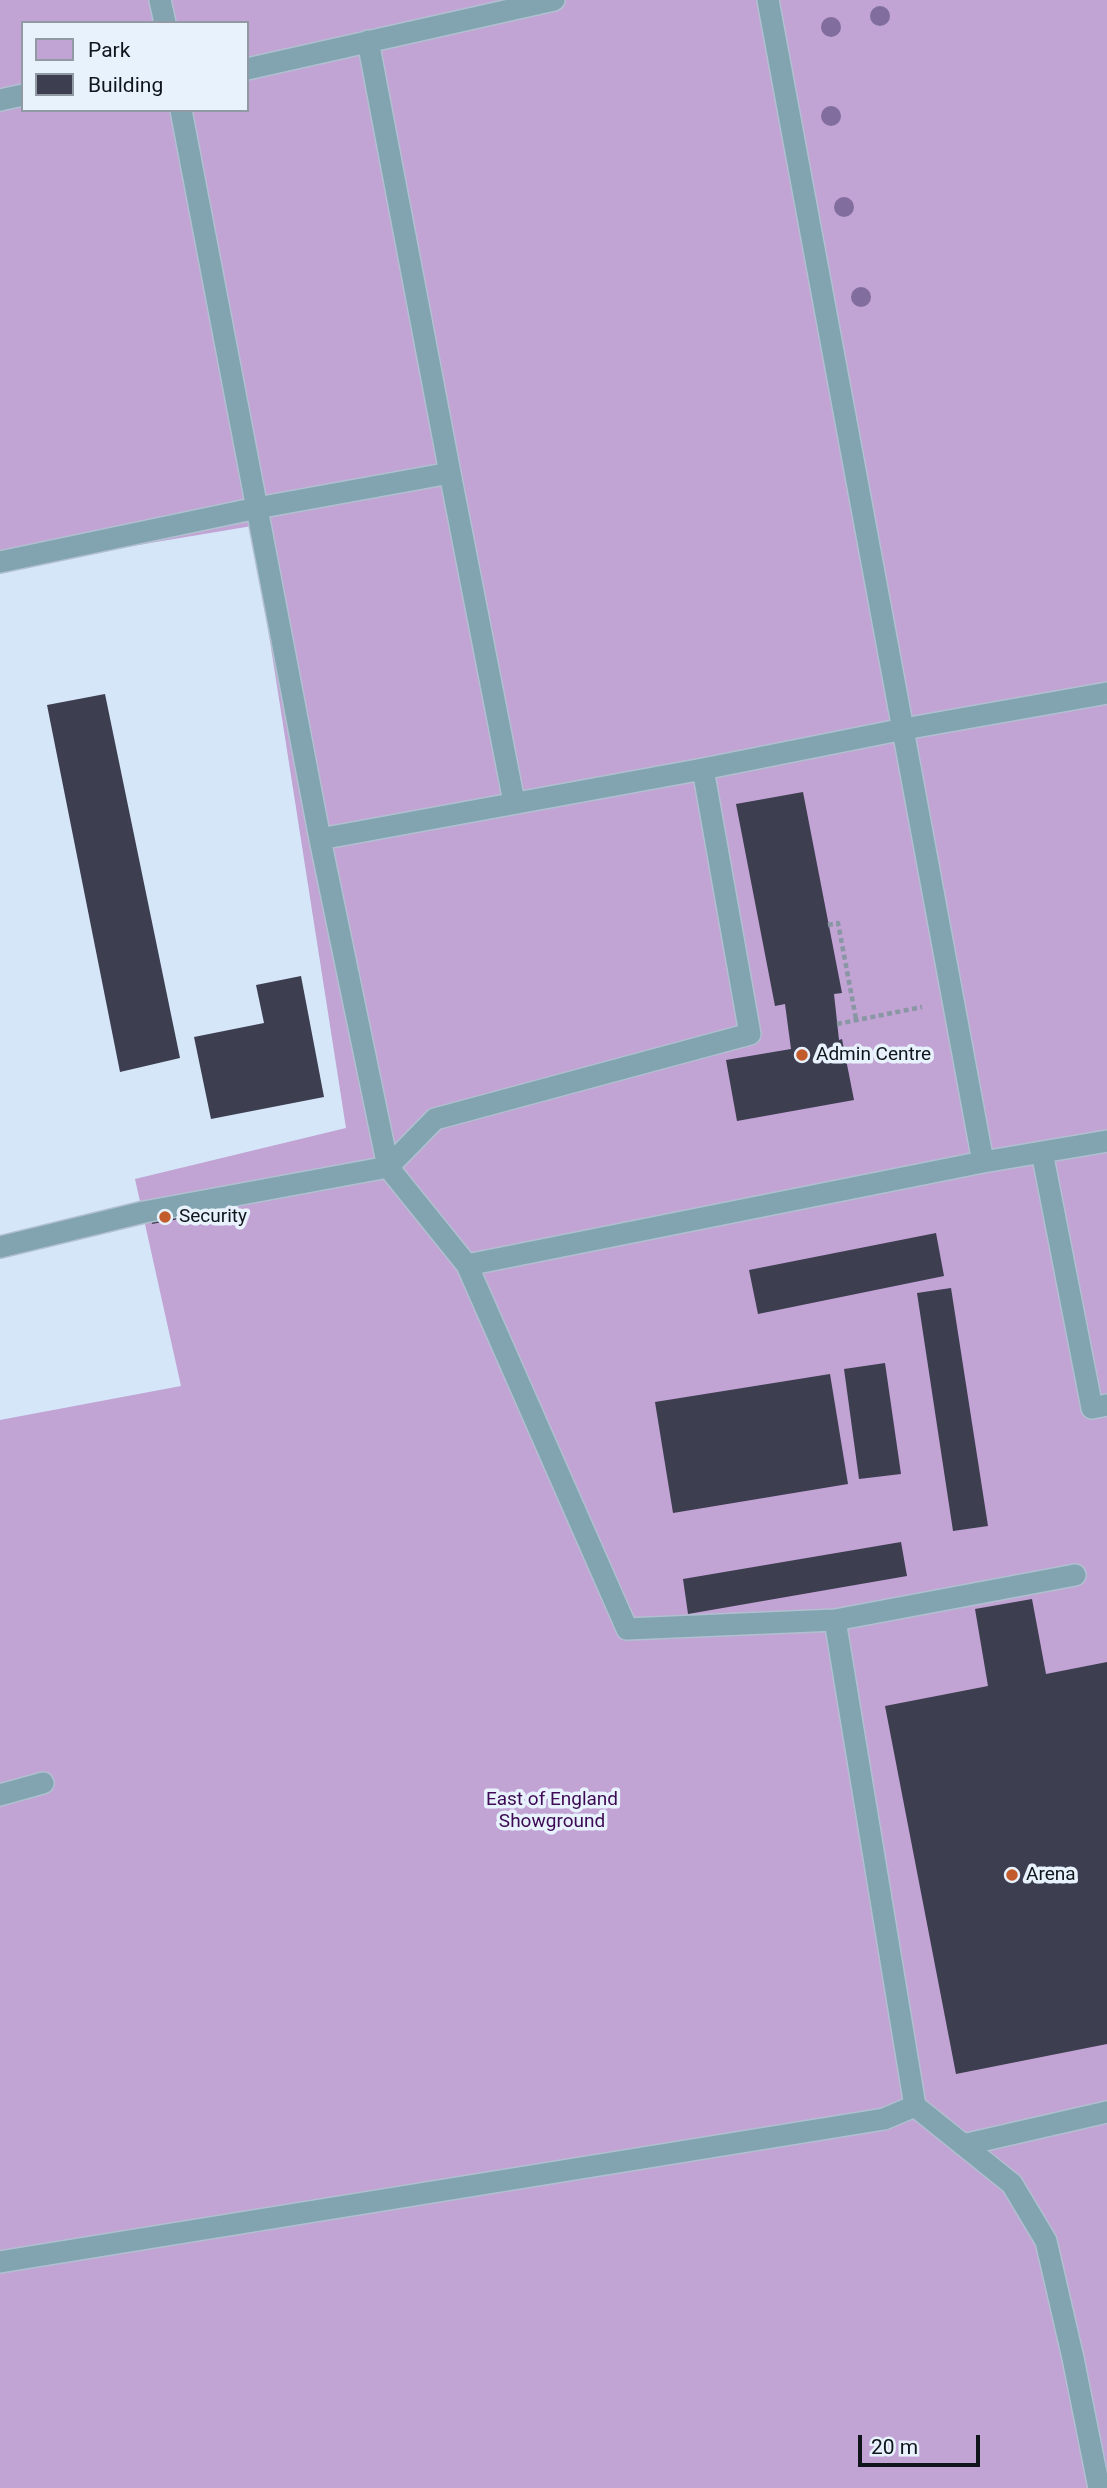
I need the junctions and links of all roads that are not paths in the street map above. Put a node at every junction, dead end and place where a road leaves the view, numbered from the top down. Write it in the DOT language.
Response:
graph roads {
  1 [pos="160,0"];
  2 [pos="554,0"];
  3 [pos="768,0"];
  4 [pos="164,21"];
  5 [pos="368,41"];
  6 [pos="248,69"];
  7 [pos="21,95"];
  8 [pos="0,100"];
  9 [pos="181,112"];
  10 [pos="450,473"];
  11 [pos="257,508"];
  12 [pos="0,562"];
  13 [pos="1107,693"];
  14 [pos="904,729"];
  15 [pos="702,769"];
  16 [pos="514,803"];
  17 [pos="320,839"];
  18 [pos="1107,1141"];
  19 [pos="1042,1153"];
  20 [pos="983,1162"];
  21 [pos="388,1167"];
  22 [pos="0,1247"];
  23 [pos="467,1265"];
  24 [pos="1107,1405"];
  25 [pos="1075,1575"];
  26 [pos="835,1620"];
  27 [pos="43,1783"];
  28 [pos="0,1795"];
  29 [pos="915,2106"];
  30 [pos="1107,2112"];
  31 [pos="963,2145"];
  32 [pos="0,2263"];
  33 [pos="1099,2488"];
  1 -- 4 [label="lane"];
  2 -- 5 [label="lane"];
  3 -- 14 [label="lane"];
  5 -- 6 [label="lane"];
  5 -- 10 [label="lane"];
  7 -- 8 [label="lane"];
  9 -- 11 [label="lane"];
  10 -- 11 [label="lane"];
  10 -- 16 [label="lane"];
  11 -- 12 [label="lane"];
  11 -- 17 [label="lane"];
  13 -- 14 [label="lane"];
  14 -- 15 [label="lane"];
  14 -- 20 [label="lane"];
  15 -- 16 [label="lane"];
  15 -- 21 [label="lane"];
  16 -- 17 [label="lane"];
  17 -- 21 [label="lane"];
  18 -- 19 [label="lane"];
  19 -- 20 [label="lane"];
  19 -- 24 [label="lane"];
  20 -- 23 [label="lane"];
  21 -- 22 [label="lane"];
  21 -- 23 [label="lane"];
  23 -- 26 [label="lane"];
  25 -- 26 [label="lane"];
  26 -- 29 [label="lane"];
  27 -- 28 [label="lane"];
  29 -- 31 [label="lane"];
  29 -- 32 [label="lane"];
  30 -- 31 [label="lane"];
  31 -- 33 [label="lane"];
}
